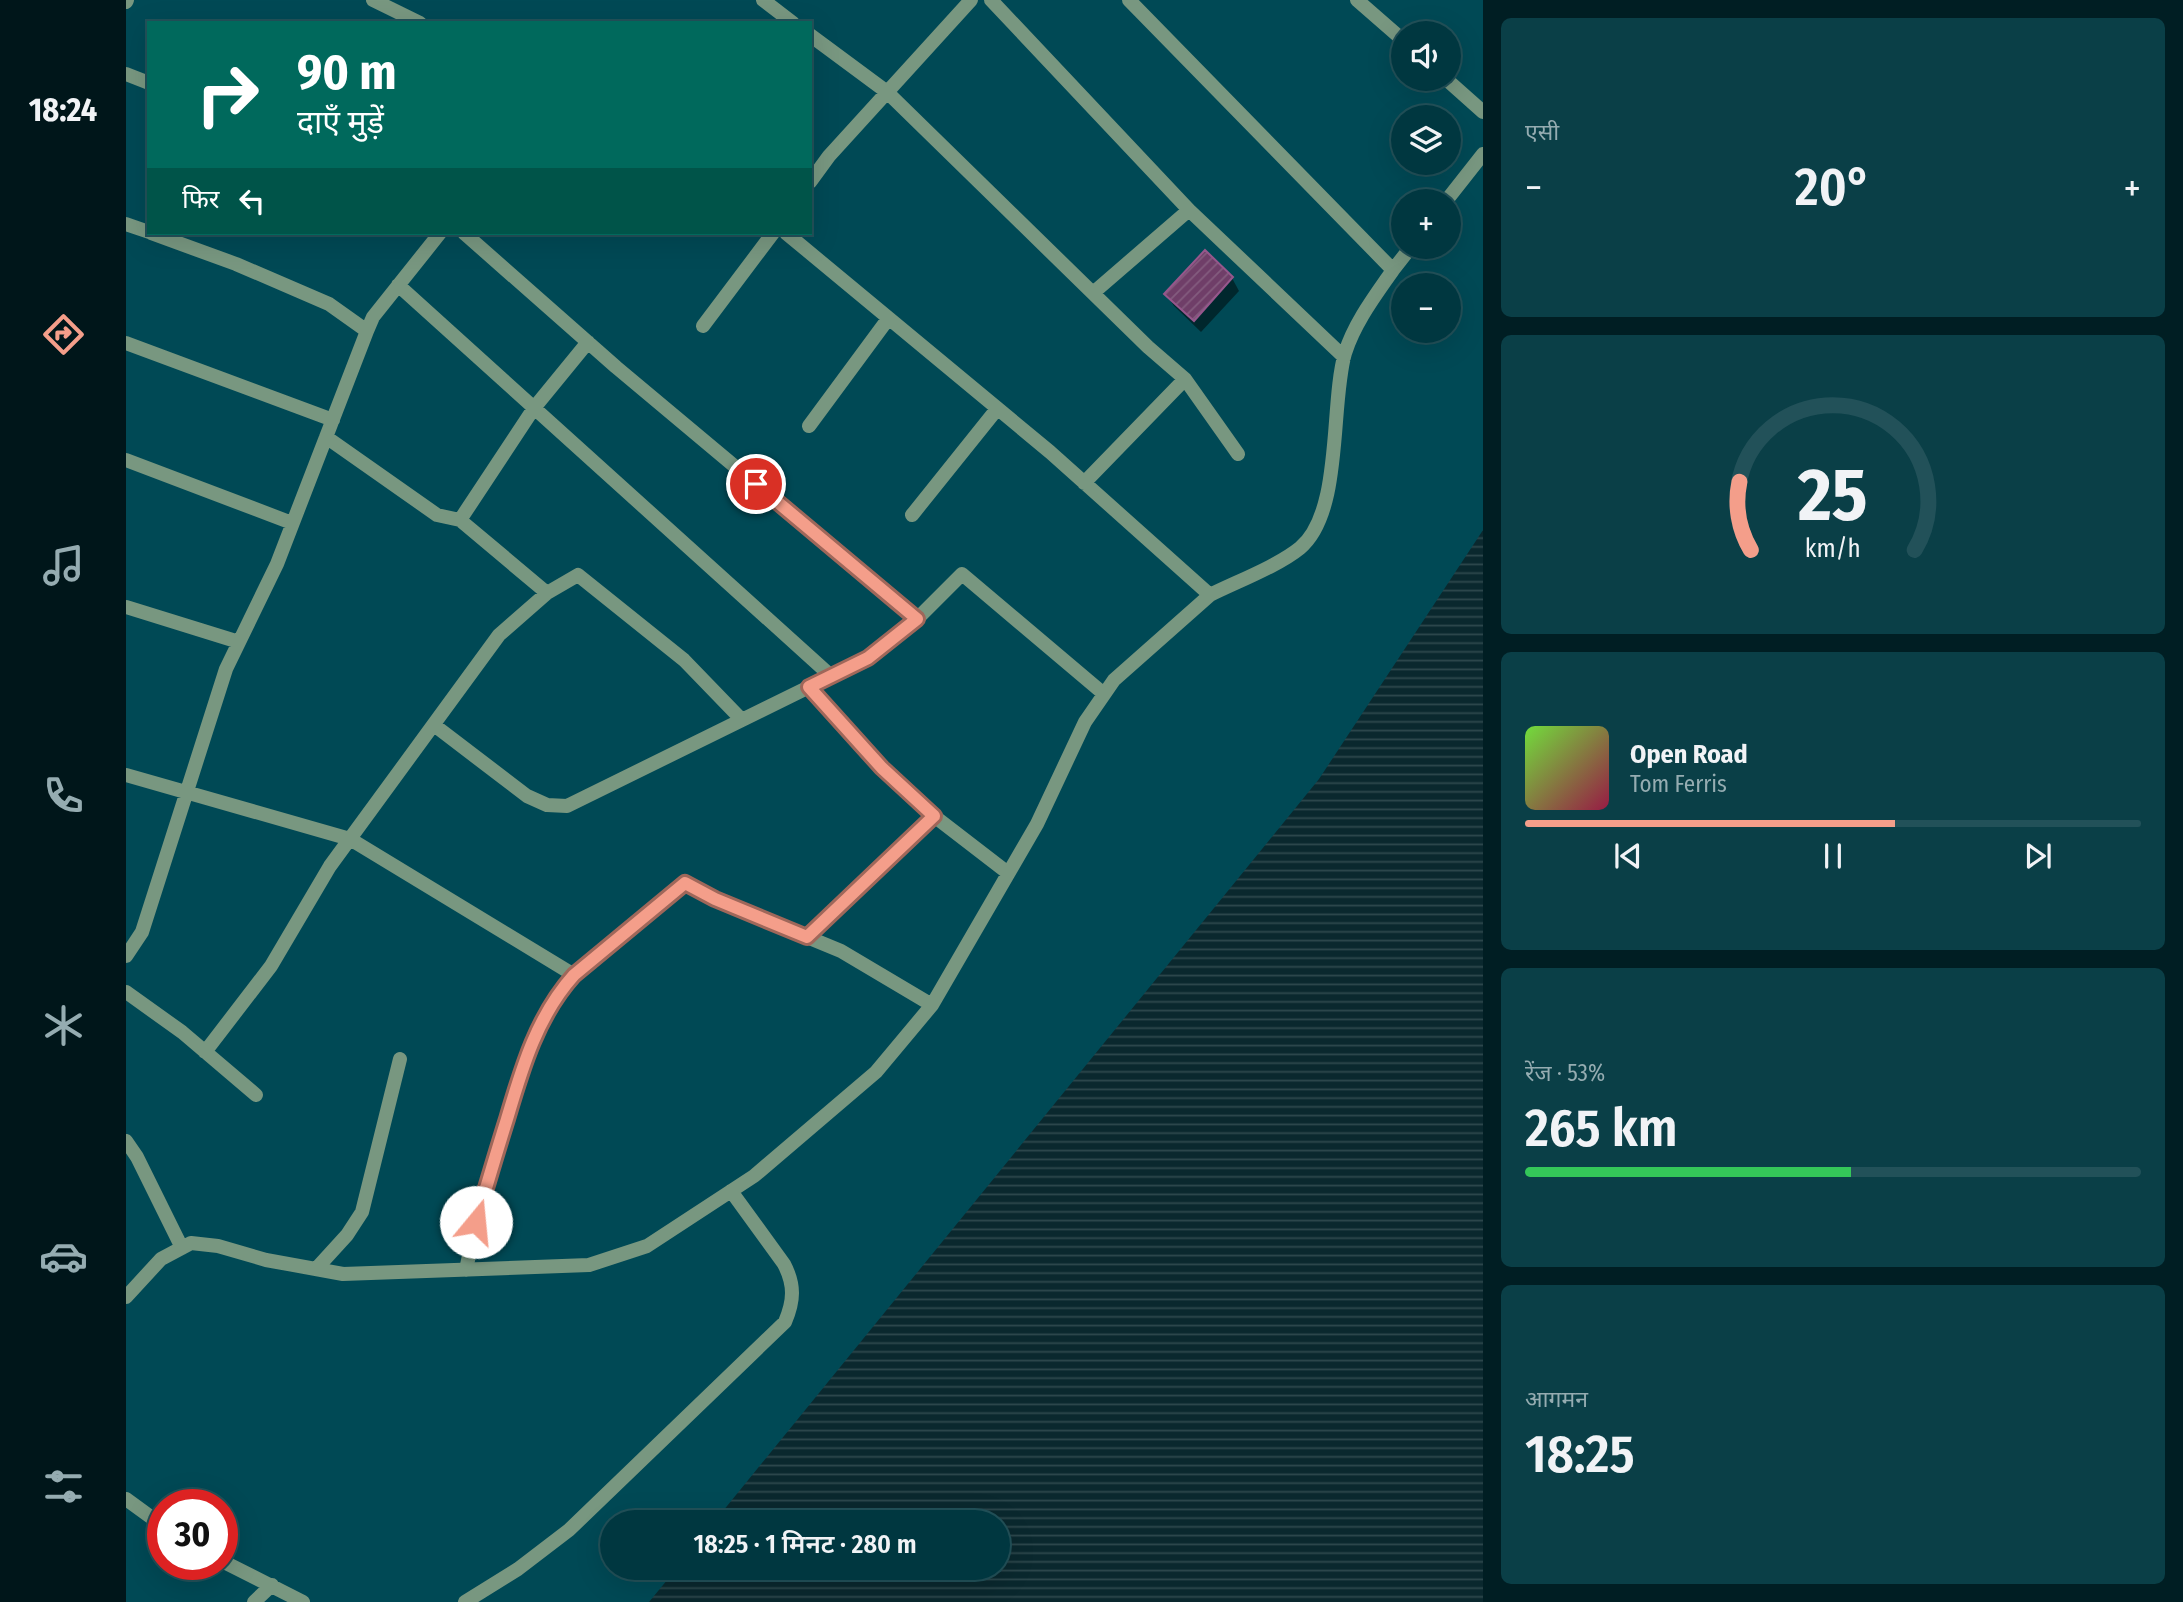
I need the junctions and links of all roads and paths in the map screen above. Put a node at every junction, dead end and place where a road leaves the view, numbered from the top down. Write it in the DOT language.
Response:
graph roads {
  1 [pos="373,0"];
  2 [pos="763,0"];
  3 [pos="971,0"];
  4 [pos="991,0"];
  5 [pos="1129,0"];
  6 [pos="1357,0"];
  7 [pos="416,21"];
  8 [pos="790,21"];
  9 [pos="1391,30"];
  10 [pos="812,36"];
  11 [pos="126,74"];
  12 [pos="147,82"];
  13 [pos="1459,91"];
  14 [pos="887,92"];
  15 [pos="1483,112"];
  16 [pos="1483,154"];
  17 [pos="812,179"];
  18 [pos="1455,189"];
  19 [pos="1189,210"];
  20 [pos="126,224"];
  21 [pos="147,231"];
  22 [pos="158,235"];
  23 [pos="438,235"];
  24 [pos="466,235"];
  25 [pos="771,235"];
  26 [pos="788,235"];
  27 [pos="1402,259"];
  28 [pos="1393,270"];
  29 [pos="398,285"];
  30 [pos="1093,293"];
  31 [pos="888,319"];
  32 [pos="703,326"];
  33 [pos="367,331"];
  34 [pos="588,342"];
  35 [pos="126,343"];
  36 [pos="1344,357"];
  37 [pos="1185,380"];
  38 [pos="534,408"];
  39 [pos="997,409"];
  40 [pos="332,419"];
  41 [pos="809,426"];
  42 [pos="326,437"];
  43 [pos="1238,454"];
  44 [pos="126,460"];
  45 [pos="1084,483"];
  46 [pos="912,514"];
  47 [pos="460,520"];
  48 [pos="292,523"];
  49 [pos="547,593"];
  50 [pos="1210,595"];
  51 [pos="126,607"];
  52 [pos="917,619"];
  53 [pos="239,642"];
  54 [pos="831,676"];
  55 [pos="809,687"];
  56 [pos="1104,694"];
  57 [pos="742,720"];
  58 [pos="434,725"];
  59 [pos="126,775"];
  60 [pos="187,793"];
  61 [pos="934,816"];
  62 [pos="349,839"];
  63 [pos="1008,873"];
  64 [pos="807,937"];
  65 [pos="126,956"];
  66 [pos="574,975"];
  67 [pos="126,992"];
  68 [pos="932,1005"];
  69 [pos="205,1052"];
  70 [pos="400,1059"];
  71 [pos="256,1095"];
  72 [pos="126,1141"];
  73 [pos="731,1191"];
  74 [pos="182,1248"];
  75 [pos="316,1269"];
  76 [pos="466,1270"];
  77 [pos="126,1297"];
  78 [pos="126,1499"];
  79 [pos="147,1515"];
  80 [pos="238,1569"];
  81 [pos="272,1585"];
  82 [pos="254,1602"];
  83 [pos="303,1602"];
  84 [pos="466,1602"];
  1 -- 7 [label="street"];
  2 -- 8 [label="street"];
  3 -- 14 [label="street"];
  4 -- 19 [label="street"];
  5 -- 28 [label="street"];
  6 -- 9 [label="street"];
  10 -- 14 [label="street"];
  11 -- 12 [label="street"];
  13 -- 15 [label="street"];
  14 -- 17 [label="street"];
  14 -- 30 [label="street"];
  16 -- 18 [label="street"];
  19 -- 30 [label="street"];
  19 -- 36 [label="street"];
  20 -- 21 [label="street"];
  22 -- 33 [label="street"];
  23 -- 29 [label="street"];
  24 -- 34 [label="street"];
  25 -- 32 [label="street"];
  26 -- 31 [label="street"];
  27 -- 28 [label="street"];
  28 -- 36 [label="street"];
  29 -- 33 [label="street"];
  29 -- 38 [label="street"];
  30 -- 37 [label="street"];
  31 -- 39 [label="street"];
  31 -- 41 [label="street"];
  33 -- 40 [label="street"];
  34 -- 38 [label="street"];
  34 -- 52 [label="street"];
  35 -- 40 [label="street"];
  36 -- 50 [label="street"];
  37 -- 43 [label="street"];
  37 -- 45 [label="street"];
  38 -- 47 [label="street"];
  38 -- 54 [label="street"];
  39 -- 45 [label="street"];
  39 -- 46 [label="street"];
  40 -- 42 [label="street"];
  42 -- 47 [label="street"];
  42 -- 48 [label="street"];
  44 -- 48 [label="street"];
  45 -- 50 [label="street"];
  47 -- 49 [label="street"];
  48 -- 53 [label="street"];
  49 -- 57 [label="street"];
  49 -- 58 [label="street"];
  50 -- 56 [label="street"];
  51 -- 53 [label="street"];
  52 -- 54 [label="street"];
  52 -- 56 [label="street"];
  53 -- 60 [label="street"];
  54 -- 55 [label="street"];
  55 -- 57 [label="street"];
  55 -- 61 [label="street"];
  56 -- 63 [label="street"];
  57 -- 58 [label="street"];
  58 -- 62 [label="street"];
  59 -- 60 [label="street"];
  60 -- 62 [label="street"];
  60 -- 65 [label="street"];
  61 -- 63 [label="street"];
  61 -- 64 [label="street"];
  62 -- 66 [label="street"];
  62 -- 69 [label="street"];
  63 -- 68 [label="street"];
  64 -- 66 [label="street"];
  64 -- 68 [label="street"];
  66 -- 76 [label="street"];
  67 -- 69 [label="street"];
  68 -- 73 [label="street"];
  69 -- 71 [label="street"];
  70 -- 75 [label="street"];
  72 -- 74 [label="street"];
  73 -- 76 [label="street"];
  73 -- 84 [label="street"];
  74 -- 75 [label="street"];
  74 -- 77 [label="street"];
  75 -- 76 [label="street"];
  78 -- 79 [label="street"];
  80 -- 81 [label="street"];
  81 -- 82 [label="street"];
  81 -- 83 [label="street"];
}
